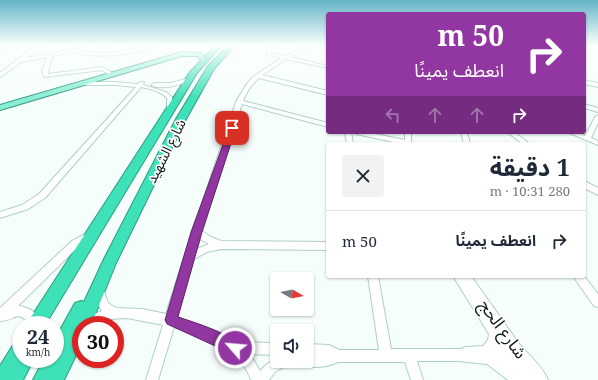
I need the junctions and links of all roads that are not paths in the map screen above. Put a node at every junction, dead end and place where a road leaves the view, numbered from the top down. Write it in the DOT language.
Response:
graph roads {
  1 [pos="15,63"];
  2 [pos="48,63"];
  3 [pos="149,63"];
  4 [pos="201,63"];
  5 [pos="215,63"];
  6 [pos="277,63"];
  7 [pos="305,63"];
  8 [pos="326,68"];
  9 [pos="0,74"];
  10 [pos="112,74"];
  11 [pos="259,76"];
  12 [pos="189,80"];
  13 [pos="586,82"];
  14 [pos="80,84"];
  15 [pos="598,84"];
  16 [pos="129,85"];
  17 [pos="140,85"];
  18 [pos="326,92"];
  19 [pos="130,95"];
  20 [pos="240,102"];
  21 [pos="0,104"];
  22 [pos="10,104"];
  23 [pos="586,107"];
  24 [pos="0,108"];
  25 [pos="170,110"];
  26 [pos="598,110"];
  27 [pos="598,117"];
  28 [pos="326,124"];
  29 [pos="586,133"];
  30 [pos="365,134"];
  31 [pos="513,134"];
  32 [pos="583,135"];
  33 [pos="399,142"];
  34 [pos="524,142"];
  35 [pos="598,142"];
  36 [pos="586,185"];
  37 [pos="598,192"];
  38 [pos="0,215"];
  39 [pos="196,232"];
  40 [pos="92,235"];
  41 [pos="221,245"];
  42 [pos="326,246"];
  43 [pos="189,257"];
  44 [pos="109,263"];
  45 [pos="373,278"];
  46 [pos="459,278"];
  47 [pos="466,278"];
  48 [pos="580,278"];
  49 [pos="99,288"];
  50 [pos="598,302"];
  51 [pos="116,313"];
  52 [pos="0,316"];
  53 [pos="32,316"];
  54 [pos="44,316"];
  55 [pos="87,316"];
  56 [pos="105,316"];
  57 [pos="171,320"];
  58 [pos="495,332"];
  59 [pos="64,341"];
  60 [pos="72,346"];
  61 [pos="235,348"];
  62 [pos="270,349"];
  63 [pos="314,350"];
  64 [pos="515,354"];
  65 [pos="488,355"];
  66 [pos="338,356"];
  67 [pos="386,356"];
  68 [pos="409,356"];
  69 [pos="314,360"];
  70 [pos="12,363"];
  71 [pos="20,368"];
  72 [pos="50,368"];
  73 [pos="271,368"];
  74 [pos="2,380"];
  75 [pos="13,380"];
  76 [pos="43,380"];
  77 [pos="54,380"];
  78 [pos="152,380"];
  79 [pos="257,380"];
  80 [pos="260,380"];
  81 [pos="417,380"];
  82 [pos="519,380"];
  83 [pos="530,380"];
  84 [pos="542,380"];
  1 -- 9 [label="street"];
  2 -- 10 [label="street"];
  3 -- 10 [label="main road"];
  4 -- 12 [label="highway, شارع الشهيد"];
  5 -- 44 [label="highway, شارع الشهيد"];
  6 -- 11 [label="street"];
  7 -- 8 [label="street"];
  10 -- 14 [label="main road"];
  10 -- 17 [label="street"];
  10 -- 22 [label="main road"];
  11 -- 18 [label="street"];
  11 -- 20 [label="street"];
  12 -- 17 [label="street"];
  12 -- 25 [label="highway, شارع الشهيد"];
  13 -- 15 [label="street"];
  14 -- 16 [label="street"];
  14 -- 22 [label="main road"];
  16 -- 17 [label="street"];
  16 -- 19 [label="street"];
  17 -- 19 [label="street"];
  17 -- 25 [label="street"];
  19 -- 38 [label="street"];
  20 -- 28 [label="street"];
  20 -- 39 [label="street"];
  21 -- 22 [label="main road"];
  22 -- 24 [label="main road"];
  23 -- 26 [label="street"];
  25 -- 40 [label="highway, شارع الشهيد"];
  27 -- 29 [label="street"];
  30 -- 33 [label="street"];
  31 -- 34 [label="street"];
  32 -- 35 [label="street"];
  36 -- 37 [label="street"];
  39 -- 41 [label="street"];
  39 -- 43 [label="street"];
  40 -- 52 [label="street"];
  40 -- 54 [label="highway, شارع الشهيد"];
  41 -- 42 [label="street"];
  41 -- 43 [label="street"];
  43 -- 57 [label="street"];
  44 -- 49 [label="highway, شارع الشهيد"];
  44 -- 59 [label="highway, شارع الشهيد"];
  45 -- 67 [label="street"];
  46 -- 58 [label="street, شارع الحج"];
  47 -- 64 [label="street, شارع الحج"];
  48 -- 50 [label="street"];
  49 -- 51 [label="street"];
  49 -- 55 [label="highway, شارع الشهيد"];
  51 -- 56 [label="street"];
  51 -- 57 [label="street"];
  52 -- 53 [label="street"];
  57 -- 61 [label="street"];
  57 -- 78 [label="street"];
  58 -- 64 [label="street, شارع الحج"];
  58 -- 65 [label="street"];
  60 -- 77 [label="highway, شارع الشهيد"];
  61 -- 62 [label="street"];
  61 -- 79 [label="street"];
  63 -- 66 [label="street"];
  64 -- 65 [label="street"];
  64 -- 83 [label="street, شارع الحج"];
  64 -- 84 [label="street, شارع الحج"];
  65 -- 68 [label="street"];
  65 -- 82 [label="street"];
  66 -- 67 [label="street"];
  66 -- 69 [label="street"];
  67 -- 68 [label="street"];
  68 -- 81 [label="street"];
  70 -- 74 [label="highway"];
  71 -- 75 [label="highway"];
  72 -- 76 [label="highway, شارع الشهيد"];
  73 -- 80 [label="street"];
}
